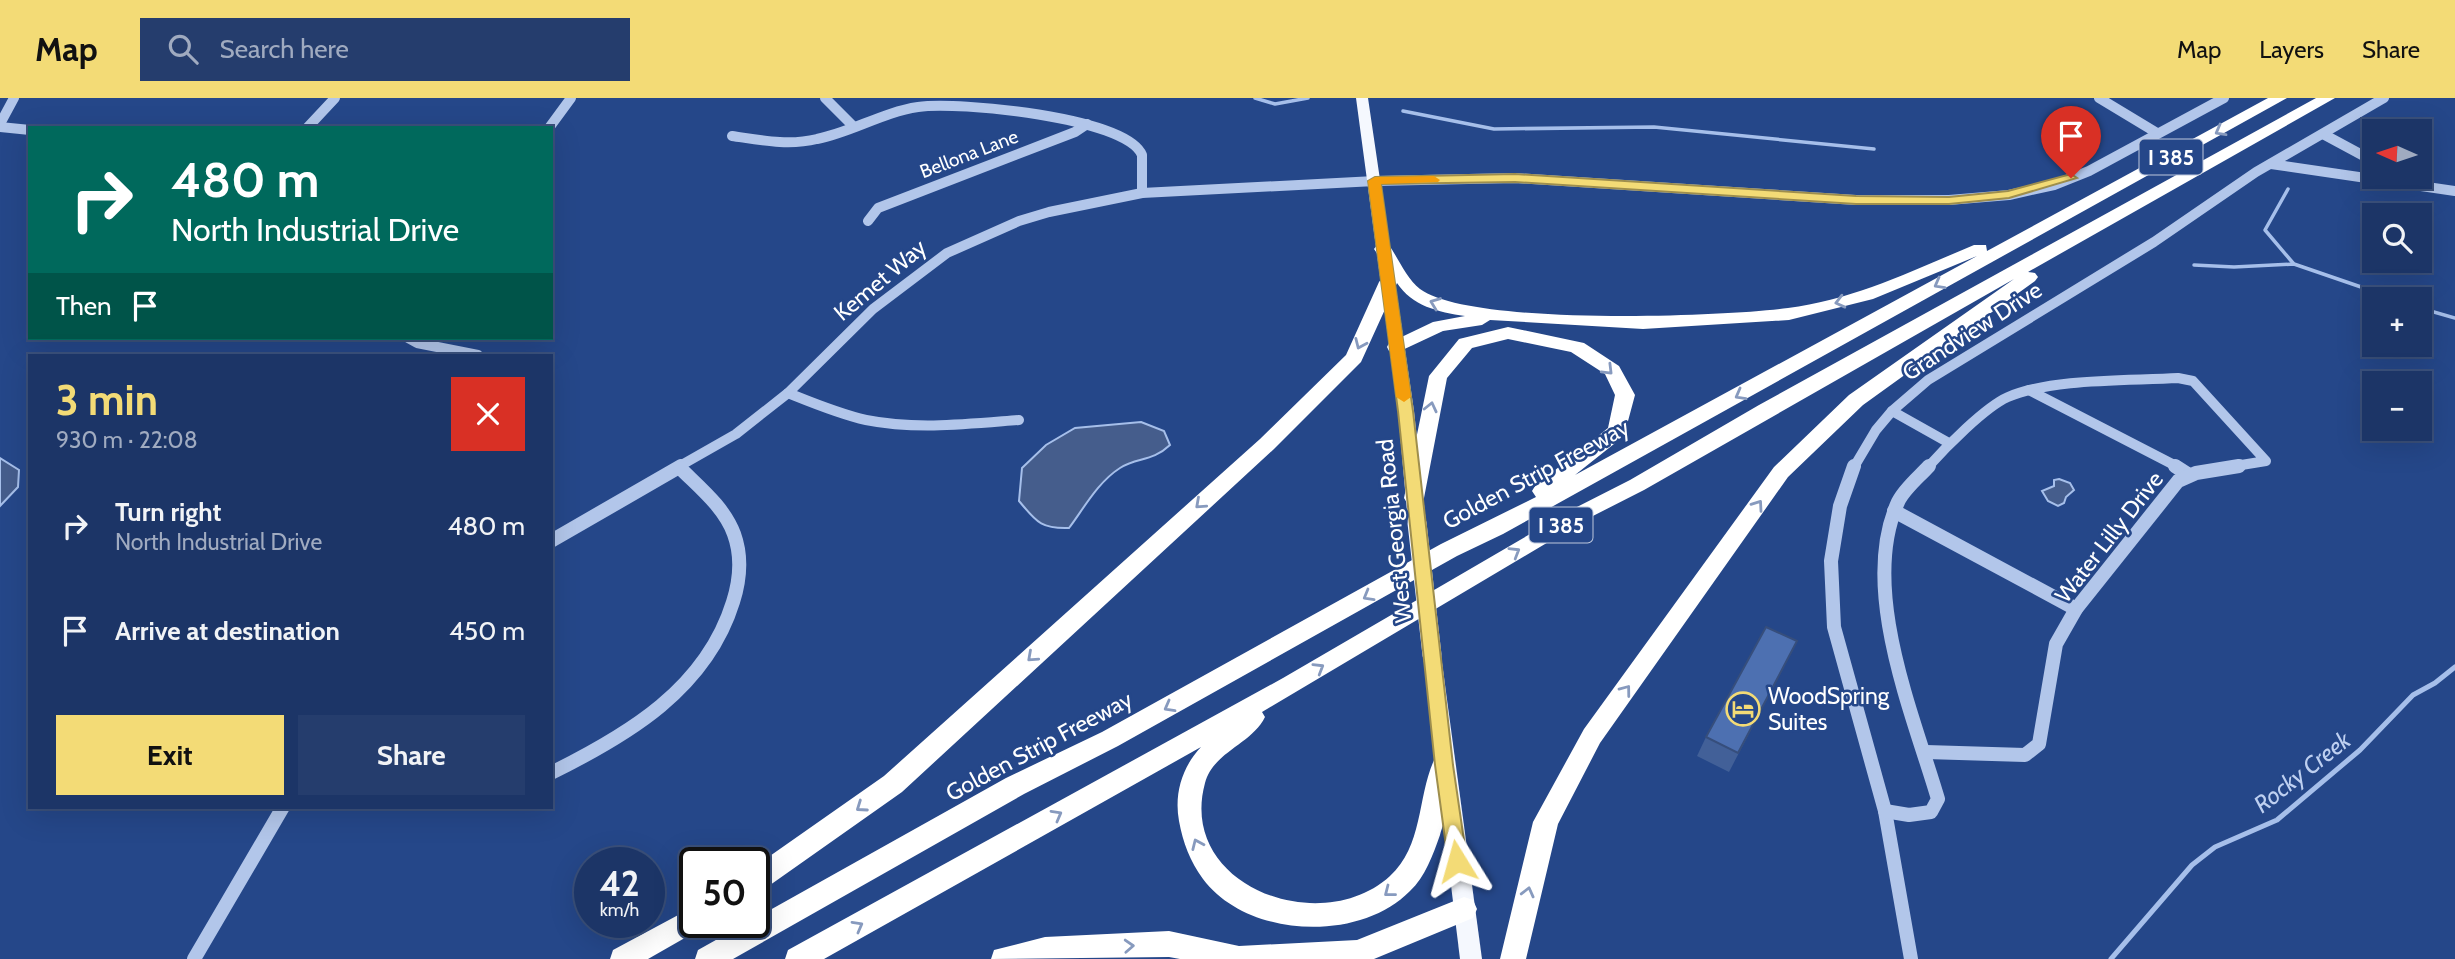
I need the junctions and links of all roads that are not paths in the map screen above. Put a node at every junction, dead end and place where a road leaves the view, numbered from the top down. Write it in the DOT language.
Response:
graph roads {
  1 [pos="14,98"];
  2 [pos="335,98"];
  3 [pos="571,98"];
  4 [pos="825,98"];
  5 [pos="1362,98"];
  6 [pos="2099,98"];
  7 [pos="2224,98"];
  8 [pos="2279,98"];
  9 [pos="2327,98"];
  10 [pos="2384,98"];
  11 [pos="1087,124"];
  12 [pos="0,125"];
  13 [pos="309,126"];
  14 [pos="550,126"];
  15 [pos="854,127"];
  16 [pos="28,130"];
  17 [pos="2157,133"];
  18 [pos="2323,134"];
  19 [pos="732,136"];
  20 [pos="2362,155"];
  21 [pos="2271,164"];
  22 [pos="2362,177"];
  23 [pos="1375,181"];
  24 [pos="2432,187"];
  25 [pos="2455,191"];
  26 [pos="1142,193"];
  27 [pos="2063,216"];
  28 [pos="868,221"];
  29 [pos="2095,228"];
  30 [pos="1383,249"];
  31 [pos="1388,282"];
  32 [pos="1501,316"];
  33 [pos="412,340"];
  34 [pos="1396,346"];
  35 [pos="473,354"];
  36 [pos="2029,390"];
  37 [pos="788,393"];
  38 [pos="1892,411"];
  39 [pos="1019,420"];
  40 [pos="1949,443"];
  41 [pos="680,468"];
  42 [pos="2189,475"];
  43 [pos="1414,498"];
  44 [pos="1894,511"];
  45 [pos="1496,528"];
  46 [pos="553,540"];
  47 [pos="2076,609"];
  48 [pos="1291,685"];
  49 [pos="1926,752"];
  50 [pos="1444,765"];
  51 [pos="553,772"];
  52 [pos="282,809"];
  53 [pos="1885,811"];
  54 [pos="770,872"];
  55 [pos="1464,909"];
  56 [pos="679,927"];
  57 [pos="194,959"];
  58 [pos="623,959"];
  59 [pos="708,959"];
  60 [pos="798,959"];
  61 [pos="1004,959"];
  62 [pos="1239,959"];
  63 [pos="1471,959"];
  64 [pos="1513,959"];
  65 [pos="1911,959"];
  1 -- 12 [label="street"];
  2 -- 13 [label="street"];
  3 -- 14 [label="street"];
  4 -- 15 [label="street"];
  5 -- 23 [label="main road, West Georgia Road"];
  6 -- 17 [label="street"];
  7 -- 17 [label="street, Kemet Way"];
  8 -- 27 [label="highway, Golden Strip Freeway / I 385, one-way"];
  9 -- 29 [label="highway, I 385"];
  10 -- 18 [label="street, Grandview Drive"];
  11 -- 15 [label="street"];
  11 -- 26 [label="street"];
  11 -- 28 [label="street, Bellona Lane"];
  12 -- 16 [label="street"];
  15 -- 19 [label="street"];
  17 -- 23 [label="street, Kemet Way"];
  18 -- 20 [label="street"];
  18 -- 21 [label="street, Grandview Drive"];
  21 -- 22 [label="street"];
  21 -- 38 [label="street, Grandview Drive"];
  23 -- 26 [label="street, Kemet Way"];
  23 -- 30 [label="main road, West Georgia Road"];
  24 -- 25 [label="street"];
  26 -- 37 [label="street, Kemet Way"];
  27 -- 32 [label="highway, one-way"];
  27 -- 45 [label="highway, Golden Strip Freeway / I 385, one-way"];
  48 -- 29 [label="highway, I 385, one-way"];
  64 -- 29 [label="highway, one-way"];
  30 -- 31 [label="main road, West Georgia Road"];
  32 -- 30 [label="highway, one-way"];
  31 -- 34 [label="main road, West Georgia Road"];
  31 -- 54 [label="highway, one-way"];
  32 -- 34 [label="highway"];
  33 -- 35 [label="street"];
  34 -- 43 [label="main road, West Georgia Road"];
  36 -- 40 [label="street, Water Lilly Drive"];
  36 -- 42 [label="street"];
  36 -- 42 [label="street, Water Lilly Drive"];
  37 -- 39 [label="street"];
  37 -- 41 [label="street, Kemet Way"];
  38 -- 40 [label="street"];
  38 -- 53 [label="street, Grandview Drive"];
  40 -- 44 [label="street, Water Lilly Drive"];
  41 -- 46 [label="street, Kemet Way"];
  41 -- 51 [label="street"];
  42 -- 47 [label="street, Water Lilly Drive"];
  43 -- 45 [label="highway, one-way"];
  43 -- 50 [label="main road, West Georgia Road, bridge"];
  44 -- 47 [label="street"];
  44 -- 49 [label="street, Water Lilly Drive"];
  45 -- 59 [label="highway, Golden Strip Freeway / I 385, one-way"];
  47 -- 49 [label="street, Water Lilly Drive"];
  50 -- 48 [label="highway, one-way"];
  60 -- 48 [label="highway, I 385, one-way"];
  49 -- 53 [label="street, Water Lilly Drive"];
  50 -- 55 [label="main road, West Georgia Road"];
  52 -- 57 [label="street"];
  53 -- 65 [label="street, Grandview Drive"];
  55 -- 62 [label="highway"];
  55 -- 63 [label="main road, West Georgia Road"];
  56 -- 58 [label="highway"];
  61 -- 62 [label="highway, one-way"];
}
